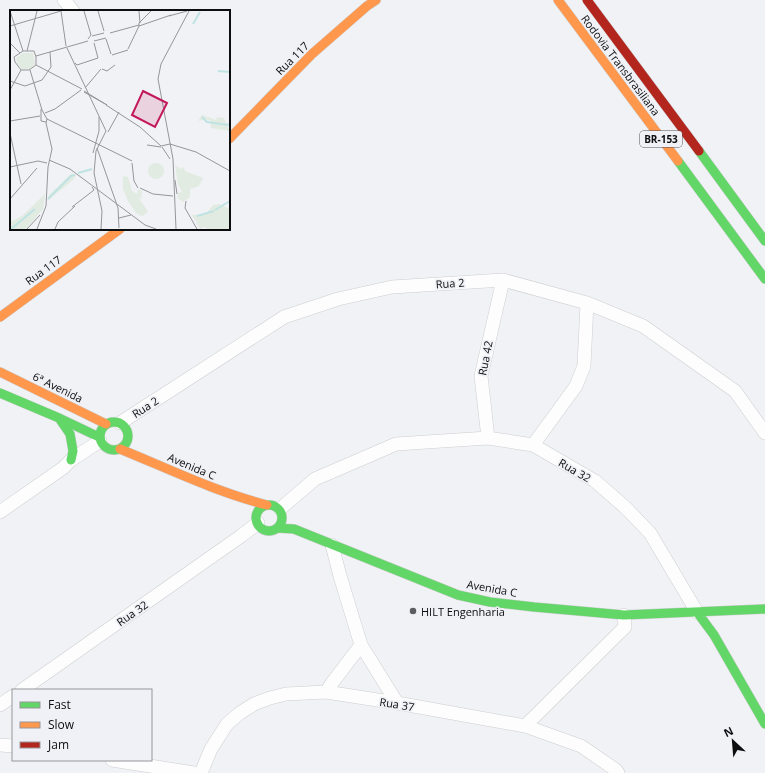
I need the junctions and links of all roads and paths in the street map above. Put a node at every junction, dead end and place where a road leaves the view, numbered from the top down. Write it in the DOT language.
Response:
graph roads {
  1 [pos="64,0"];
  2 [pos="376,0"];
  3 [pos="558,0"];
  4 [pos="587,0"];
  5 [pos="72,10"];
  6 [pos="230,138"];
  7 [pos="119,230"];
  8 [pos="765,240"];
  9 [pos="765,279"];
  10 [pos="503,280"];
  11 [pos="587,303"];
  12 [pos="0,317"];
  13 [pos="0,372"];
  14 [pos="0,393"];
  15 [pos="59,418"];
  16 [pos="120,423"];
  17 [pos="106,424"];
  18 [pos="765,433"];
  19 [pos="128,438"];
  20 [pos="488,438"];
  21 [pos="99,439"];
  22 [pos="533,445"];
  23 [pos="120,449"];
  24 [pos="143,458"];
  25 [pos="71,460"];
  26 [pos="232,496"];
  27 [pos="266,505"];
  28 [pos="0,512"];
  29 [pos="281,513"];
  30 [pos="259,523"];
  31 [pos="277,528"];
  32 [pos="294,529"];
  33 [pos="332,545"];
  34 [pos="765,609"];
  35 [pos="729,610"];
  36 [pos="697,612"];
  37 [pos="624,616"];
  38 [pos="714,635"];
  39 [pos="361,645"];
  40 [pos="23,689"];
  41 [pos="326,692"];
  42 [pos="12,697"];
  43 [pos="397,703"];
  44 [pos="0,705"];
  45 [pos="765,724"];
  46 [pos="525,726"];
  47 [pos="0,745"];
  48 [pos="12,746"];
  49 [pos="118,761"];
  50 [pos="194,773"];
  51 [pos="201,773"];
  52 [pos="618,773"];
  1 -- 5 [label="street"];
  2 -- 6 [label="main road, Rua 117"];
  3 -- 9 [label="main road, Rodovia Transbrasiliana / BR-153"];
  4 -- 8 [label="main road, Rodovia Transbrasiliana / BR-153"];
  7 -- 12 [label="main road, Rua 117"];
  10 -- 11 [label="street, Rua 2"];
  10 -- 16 [label="street, Rua 2"];
  10 -- 20 [label="street, Rua 42"];
  11 -- 18 [label="street, Rua 2"];
  11 -- 22 [label="street"];
  13 -- 17 [label="main road, 6ª Avenida"];
  14 -- 15 [label="main road"];
  15 -- 21 [label="main road"];
  15 -- 25 [label="main road"];
  16 -- 17 [label="main road"];
  16 -- 19 [label="main road"];
  17 -- 21 [label="main road"];
  19 -- 23 [label="main road"];
  19 -- 24 [label="main road, Avenida C"];
  20 -- 22 [label="street, Rua 32"];
  20 -- 29 [label="street, Rua 32"];
  21 -- 23 [label="main road"];
  21 -- 25 [label="street"];
  22 -- 36 [label="street, Rua 32"];
  23 -- 24 [label="main road, Avenida C"];
  24 -- 26 [label="main road, Avenida C"];
  25 -- 28 [label="street"];
  26 -- 27 [label="main road, Avenida C"];
  26 -- 30 [label="main road, Avenida C"];
  27 -- 29 [label="main road"];
  27 -- 30 [label="main road"];
  29 -- 31 [label="main road"];
  29 -- 32 [label="main road, Avenida C"];
  30 -- 31 [label="main road"];
  30 -- 40 [label="street, Rua 32"];
  31 -- 32 [label="main road, Avenida C"];
  32 -- 33 [label="main road, Avenida C"];
  33 -- 37 [label="main road, Avenida C"];
  33 -- 39 [label="street"];
  34 -- 35 [label="main road, Avenida C"];
  35 -- 36 [label="main road, Avenida C"];
  35 -- 38 [label="main road"];
  36 -- 37 [label="main road, Avenida C"];
  36 -- 38 [label="main road, Rua 32"];
  37 -- 46 [label="street"];
  38 -- 45 [label="main road, Rua 32"];
  39 -- 41 [label="street"];
  39 -- 43 [label="street"];
  41 -- 43 [label="street, Rua 37"];
  41 -- 51 [label="street, Rua 37"];
  42 -- 44 [label="street"];
  43 -- 46 [label="street, Rua 37"];
  46 -- 52 [label="street, Rua 37"];
  47 -- 48 [label="street"];
  49 -- 50 [label="street"];
}
